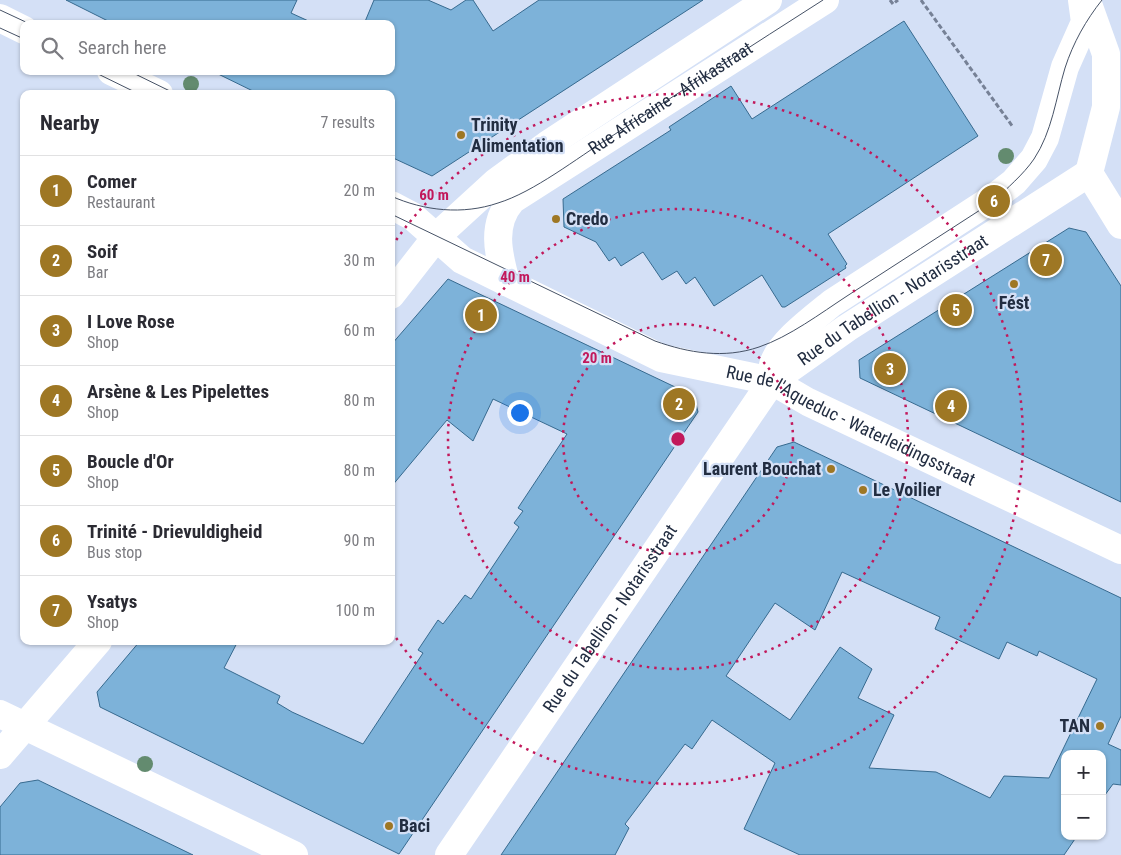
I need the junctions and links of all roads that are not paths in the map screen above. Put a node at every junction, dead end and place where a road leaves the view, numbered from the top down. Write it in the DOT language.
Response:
graph roads {
  1 [pos="768,0"];
  2 [pos="825,0"];
  3 [pos="1082,0"];
  4 [pos="1086,0"];
  5 [pos="0,18"];
  6 [pos="20,28"];
  7 [pos="119,75"];
  8 [pos="151,90"];
  9 [pos="1089,173"];
  10 [pos="395,207"];
  11 [pos="1121,225"];
  12 [pos="437,236"];
  13 [pos="506,282"];
  14 [pos="395,291"];
  15 [pos="772,381"];
  16 [pos="1121,550"];
  17 [pos="95,645"];
  18 [pos="0,714"];
  19 [pos="24,726"];
  20 [pos="0,754"];
  21 [pos="294,855"];
  22 [pos="449,855"];
  1 -- 12 [label="street, Rue Africaine - Afrikastraat"];
  2 -- 13 [label="street, Rue Africaine - Afrikastraat"];
  3 -- 15 [label="street, Rue du Tabellion - Notarisstraat"];
  4 -- 9 [label="street"];
  5 -- 6 [label="street"];
  7 -- 8 [label="street"];
  9 -- 11 [label="street"];
  9 -- 15 [label="street, Rue du Tabellion - Notarisstraat"];
  10 -- 12 [label="street, Rue de l'Aqueduc - Waterleidingsstraat"];
  12 -- 13 [label="street, Rue de l'Aqueduc - Waterleidingsstraat"];
  12 -- 14 [label="street, Rue Africaine - Afrikastraat"];
  13 -- 15 [label="street, Rue de l'Aqueduc - Waterleidingsstraat"];
  15 -- 16 [label="street, Rue de l'Aqueduc - Waterleidingsstraat"];
  15 -- 22 [label="street, Rue du Tabellion - Notarisstraat"];
  17 -- 19 [label="street"];
  18 -- 19 [label="street"];
  19 -- 20 [label="street"];
  19 -- 21 [label="street"];
}
